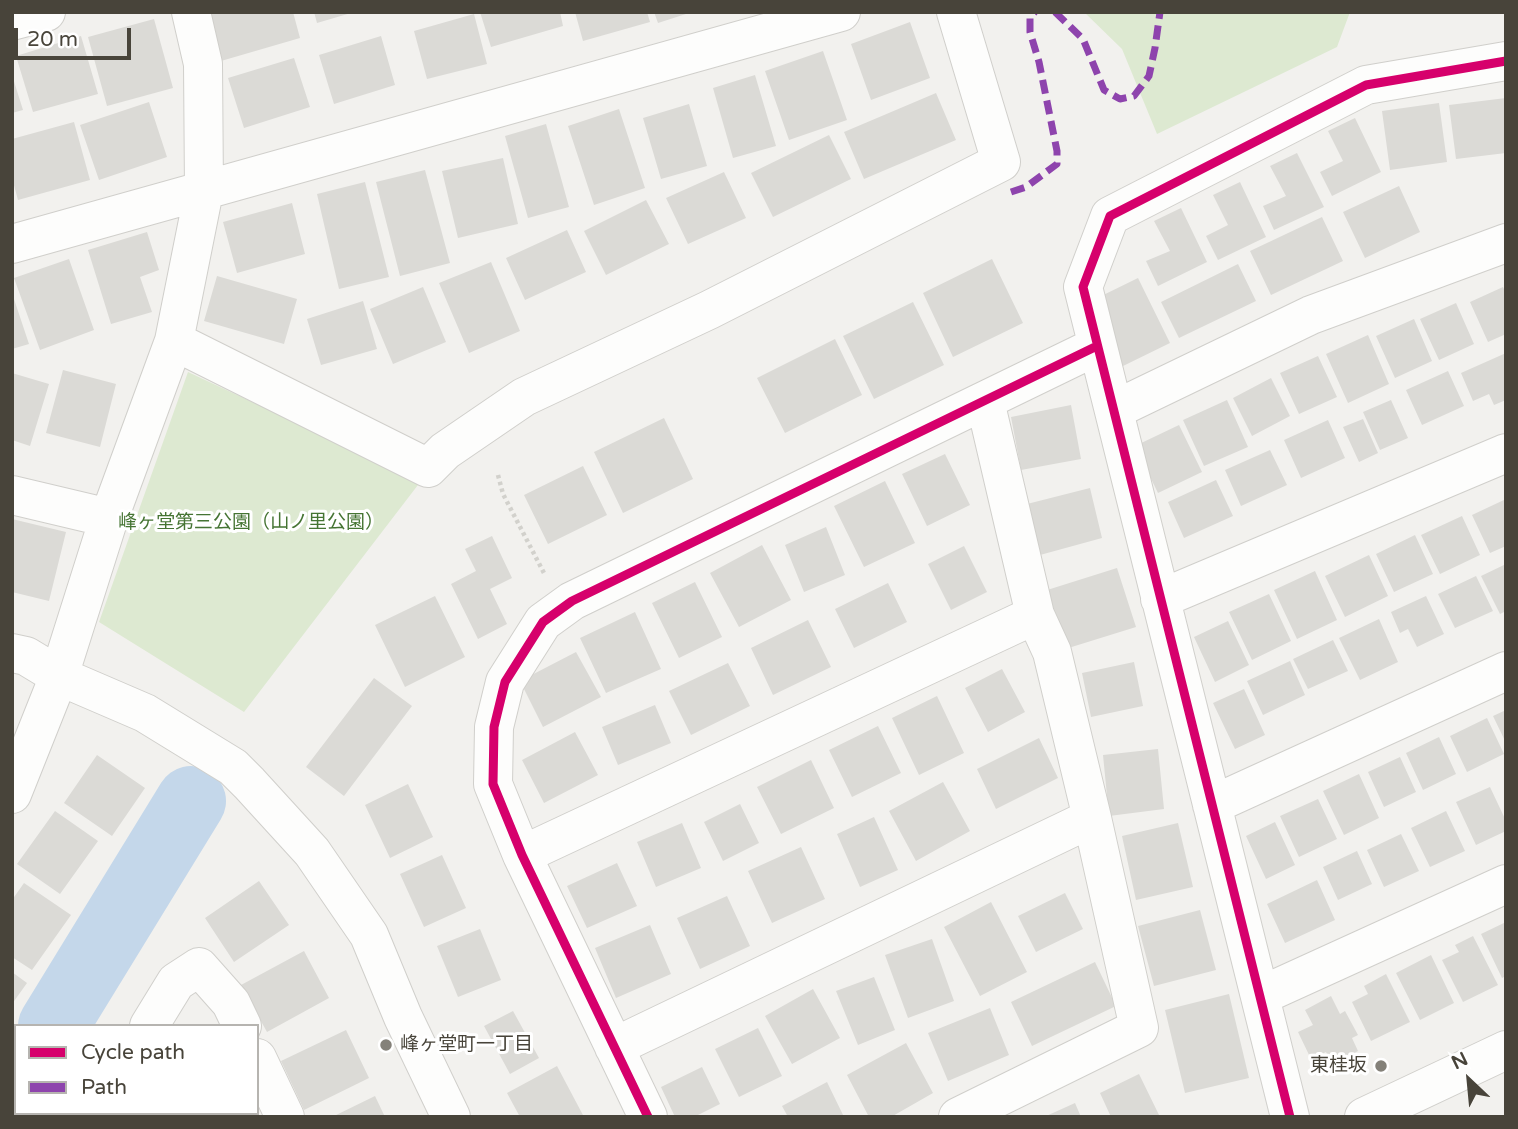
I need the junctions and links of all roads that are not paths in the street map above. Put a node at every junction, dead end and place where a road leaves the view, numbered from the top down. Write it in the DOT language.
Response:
graph roads {
  1 [pos="46,12"];
  2 [pos="191,12"];
  3 [pos="841,12"];
  4 [pos="956,12"];
  5 [pos="12,21"];
  6 [pos="1506,61"];
  7 [pos="204,191"];
  8 [pos="1506,243"];
  9 [pos="12,244"];
  10 [pos="174,341"];
  11 [pos="1097,346"];
  12 [pos="985,401"];
  13 [pos="1114,410"];
  14 [pos="1506,453"];
  15 [pos="12,495"];
  16 [pos="109,518"];
  17 [pos="1160,599"];
  18 [pos="1035,615"];
  19 [pos="12,653"];
  20 [pos="1506,671"];
  21 [pos="59,676"];
  22 [pos="12,794"];
  23 [pos="1212,805"];
  24 [pos="1092,818"];
  25 [pos="522,855"];
  26 [pos="1506,884"];
  27 [pos="1260,996"];
  28 [pos="150,1024"];
  29 [pos="241,1024"];
  30 [pos="614,1047"];
  31 [pos="1506,1050"];
  32 [pos="259,1062"];
  33 [pos="285,1117"];
  34 [pos="451,1117"];
  35 [pos="648,1117"];
  36 [pos="958,1117"];
  37 [pos="1290,1117"];
  38 [pos="1364,1117"];
  1 -- 5 [label="street"];
  2 -- 7 [label="street"];
  3 -- 7 [label="street"];
  4 -- 10 [label="street"];
  6 -- 11 [label="street"];
  7 -- 9 [label="street"];
  7 -- 10 [label="street"];
  8 -- 13 [label="street"];
  10 -- 16 [label="street"];
  11 -- 12 [label="street"];
  11 -- 13 [label="street"];
  12 -- 18 [label="street"];
  12 -- 25 [label="street"];
  13 -- 17 [label="street"];
  14 -- 17 [label="street"];
  15 -- 16 [label="street"];
  16 -- 21 [label="street"];
  17 -- 23 [label="street"];
  18 -- 24 [label="street"];
  18 -- 25 [label="street"];
  19 -- 21 [label="street"];
  20 -- 23 [label="street"];
  21 -- 22 [label="street"];
  21 -- 34 [label="street"];
  23 -- 27 [label="street"];
  24 -- 30 [label="street"];
  24 -- 36 [label="street"];
  25 -- 30 [label="street"];
  26 -- 27 [label="street"];
  27 -- 37 [label="street"];
  28 -- 29 [label="street"];
  30 -- 35 [label="street"];
  31 -- 38 [label="street"];
  32 -- 33 [label="street"];
}
